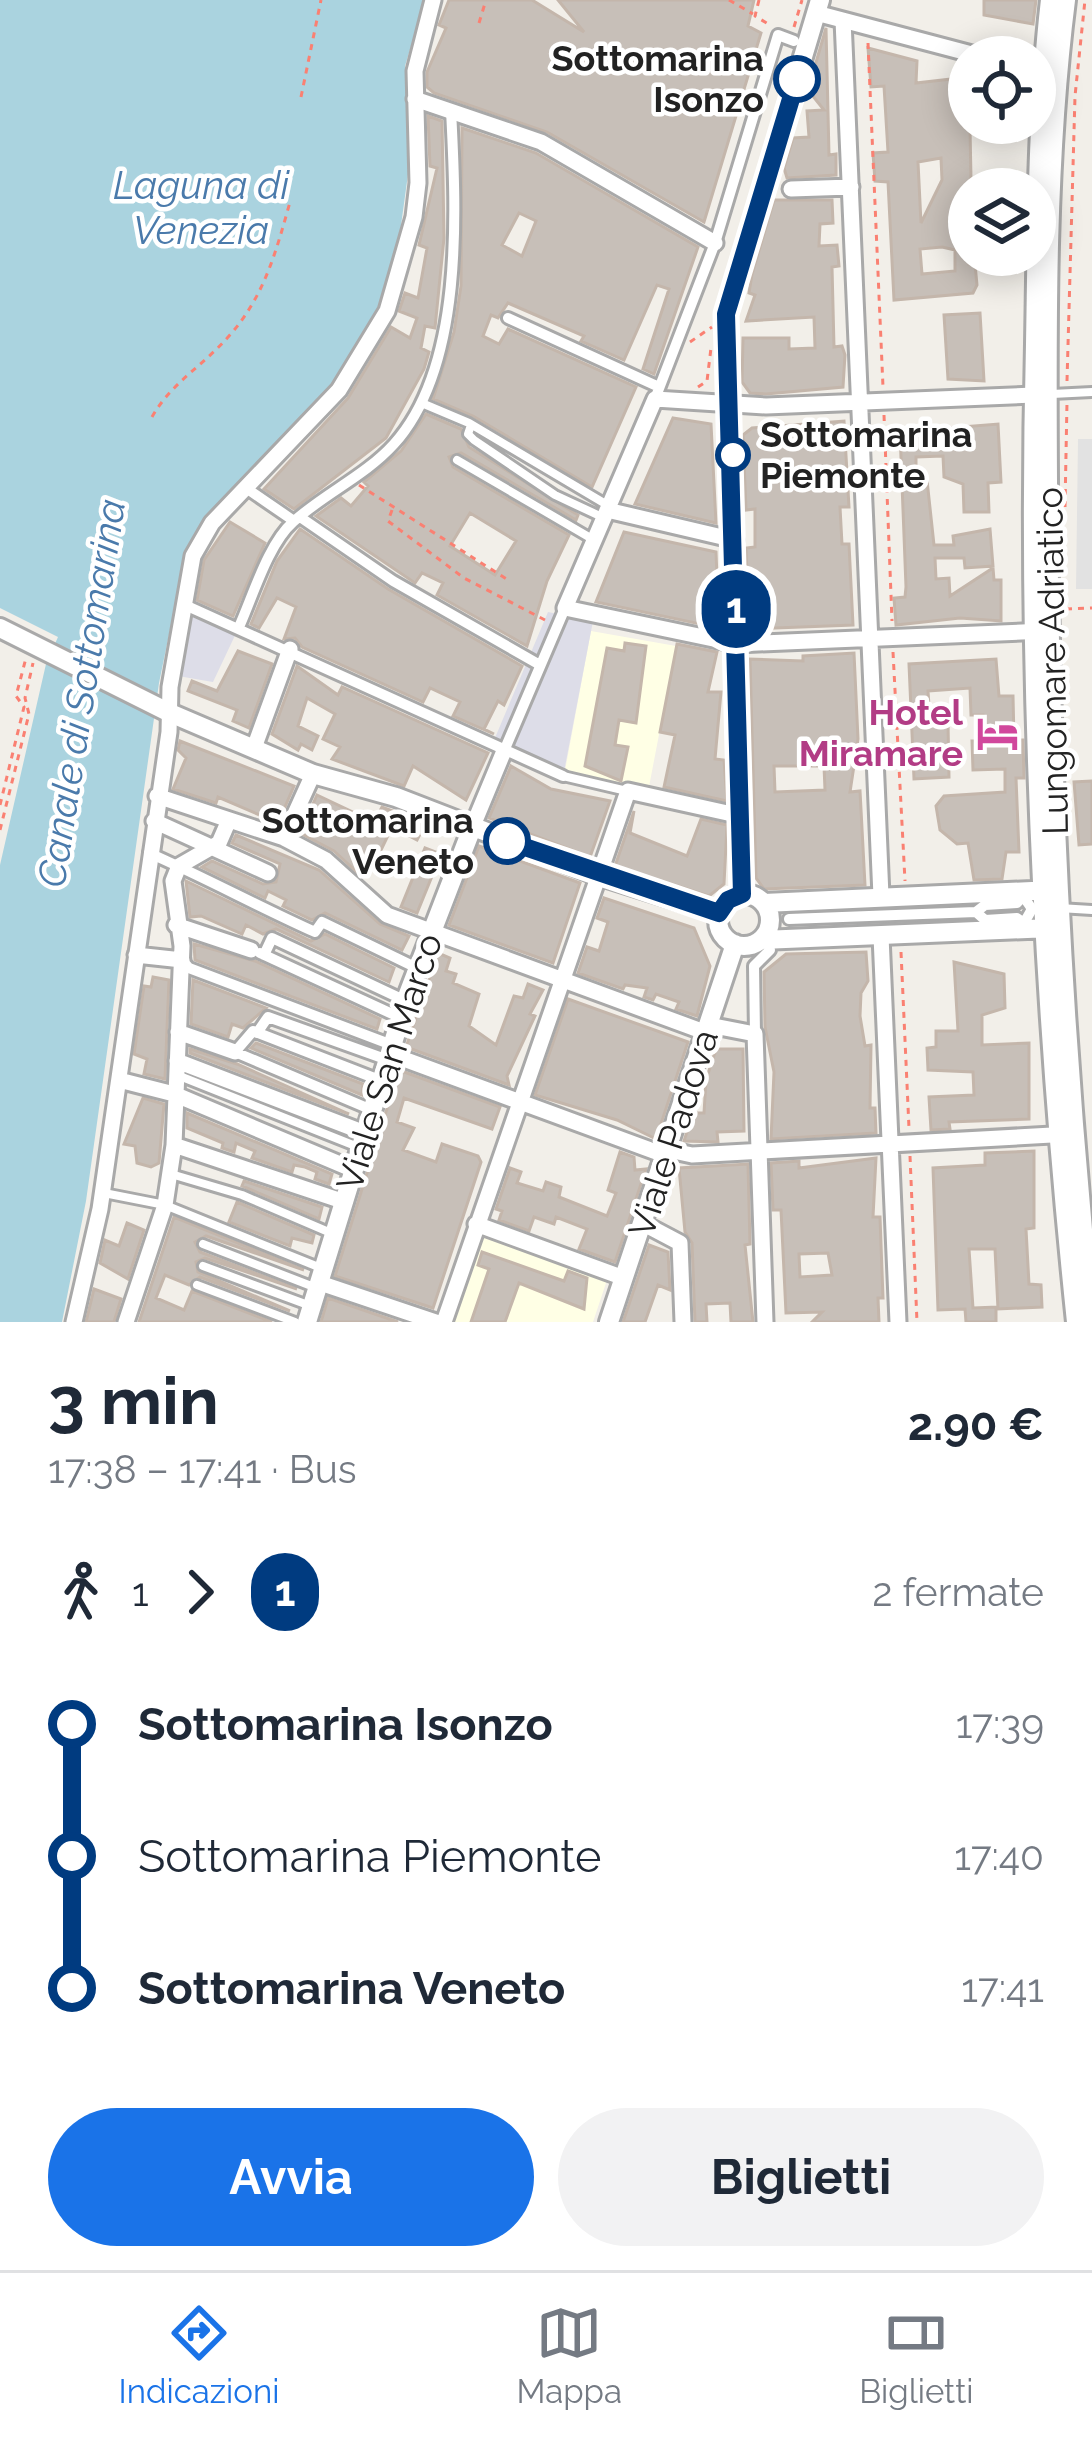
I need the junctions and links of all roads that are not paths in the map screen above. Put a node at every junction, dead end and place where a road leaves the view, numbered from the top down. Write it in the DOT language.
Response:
graph roads {
  1 [pos="433,0"];
  2 [pos="1050,0"];
  3 [pos="1066,0"];
  4 [pos="813,4"];
  5 [pos="843,20"];
  6 [pos="1048,36"];
  7 [pos="1056,36"];
  8 [pos="788,38"];
  9 [pos="948,48"];
  10 [pos="416,99"];
  11 [pos="452,110"];
  12 [pos="1044,144"];
  13 [pos="851,188"];
  14 [pos="790,189"];
  15 [pos="763,190"];
  16 [pos="716,242"];
  17 [pos="508,318"];
  18 [pos="1092,392"];
  19 [pos="657,393"];
  20 [pos="1040,395"];
  21 [pos="424,404"];
  22 [pos="860,404"];
  23 [pos="732,405"];
  24 [pos="471,424"];
  25 [pos="457,460"];
  26 [pos="246,488"];
  27 [pos="606,511"];
  28 [pos="297,519"];
  29 [pos="594,540"];
  30 [pos="735,540"];
  31 [pos="185,605"];
  32 [pos="565,608"];
  33 [pos="239,627"];
  34 [pos="0,628"];
  35 [pos="1040,631"];
  36 [pos="872,639"];
  37 [pos="0,642"];
  38 [pos="737,644"];
  39 [pos="290,649"];
  40 [pos="43,650"];
  41 [pos="540,665"];
  42 [pos="163,710"];
  43 [pos="254,748"];
  44 [pos="500,748"];
  45 [pos="313,775"];
  46 [pos="563,776"];
  47 [pos="628,791"];
  48 [pos="157,796"];
  49 [pos="741,816"];
  50 [pos="229,820"];
  51 [pos="154,821"];
  52 [pos="472,828"];
  53 [pos="284,838"];
  54 [pos="213,848"];
  55 [pos="149,854"];
  56 [pos="179,866"];
  57 [pos="268,873"];
  58 [pos="598,875"];
  59 [pos="742,894"];
  60 [pos="953,899"];
  61 [pos="764,903"];
  62 [pos="1089,906"];
  63 [pos="1051,909"];
  64 [pos="976,912"];
  65 [pos="719,913"];
  66 [pos="883,913"];
  67 [pos="954,920"];
  68 [pos="176,925"];
  69 [pos="429,932"];
  70 [pos="789,933"];
  71 [pos="735,944"];
  72 [pos="766,945"];
  73 [pos="258,952"];
  74 [pos="136,956"];
  75 [pos="182,960"];
  76 [pos="417,968"];
  77 [pos="563,979"];
  78 [pos="403,1010"];
  79 [pos="708,1029"];
  80 [pos="178,1032"];
  81 [pos="257,1033"];
  82 [pos="754,1034"];
  83 [pos="235,1052"];
  84 [pos="390,1053"];
  85 [pos="176,1068"];
  86 [pos="118,1079"];
  87 [pos="382,1081"];
  88 [pos="174,1094"];
  89 [pos="520,1102"];
  90 [pos="373,1110"];
  91 [pos="1065,1134"];
  92 [pos="363,1140"];
  93 [pos="174,1145"];
  94 [pos="887,1148"];
  95 [pos="760,1152"];
  96 [pos="668,1153"];
  97 [pos="354,1170"];
  98 [pos="170,1174"];
  99 [pos="102,1192"];
  100 [pos="345,1202"];
  101 [pos="165,1205"];
  102 [pos="476,1224"];
  103 [pos="644,1224"];
  104 [pos="334,1234"];
  105 [pos="203,1244"];
  106 [pos="203,1266"];
  107 [pos="624,1278"];
  108 [pos="197,1285"];
  109 [pos="316,1294"];
  110 [pos="1082,1317"];
  111 [pos="74,1322"];
  112 [pos="126,1322"];
  113 [pos="295,1322"];
  114 [pos="440,1322"];
  115 [pos="609,1322"];
  116 [pos="682,1322"];
  117 [pos="765,1322"];
  118 [pos="898,1322"];
  1 -- 10 [label="street"];
  2 -- 6 [label="street, Lungomare Adriatico"];
  3 -- 7 [label="street, Lungomare Adriatico"];
  4 -- 5 [label="street"];
  4 -- 15 [label="street"];
  5 -- 9 [label="street"];
  5 -- 13 [label="street"];
  8 -- 16 [label="street, Viale San Marco"];
  10 -- 11 [label="street"];
  10 -- 26 [label="street"];
  11 -- 16 [label="street"];
  11 -- 21 [label="street"];
  12 -- 20 [label="street, Lungomare Adriatico"];
  13 -- 14 [label="street"];
  13 -- 22 [label="street"];
  14 -- 15 [label="street"];
  15 -- 23 [label="street"];
  16 -- 19 [label="street, Viale San Marco"];
  17 -- 19 [label="street"];
  18 -- 20 [label="lane"];
  19 -- 23 [label="street"];
  19 -- 27 [label="street, Viale San Marco"];
  20 -- 22 [label="street"];
  20 -- 35 [label="street, Lungomare Adriatico"];
  21 -- 24 [label="lane"];
  21 -- 28 [label="street"];
  22 -- 23 [label="street"];
  22 -- 36 [label="street"];
  23 -- 30 [label="street"];
  24 -- 27 [label="lane"];
  24 -- 27 [label="lane"];
  25 -- 29 [label="lane"];
  26 -- 28 [label="street"];
  26 -- 31 [label="street"];
  27 -- 29 [label="street, Viale San Marco"];
  27 -- 30 [label="street"];
  28 -- 33 [label="street"];
  28 -- 41 [label="street"];
  29 -- 32 [label="street, Viale San Marco"];
  30 -- 38 [label="street"];
  31 -- 33 [label="street"];
  31 -- 42 [label="street"];
  32 -- 38 [label="street"];
  32 -- 41 [label="street, Viale San Marco"];
  33 -- 39 [label="street"];
  34 -- 40 [label="street"];
  35 -- 36 [label="street"];
  35 -- 63 [label="street, Lungomare Adriatico"];
  36 -- 38 [label="street"];
  36 -- 66 [label="street"];
  37 -- 40 [label="street"];
  38 -- 49 [label="street"];
  39 -- 43 [label="street"];
  39 -- 44 [label="street"];
  40 -- 42 [label="street"];
  41 -- 44 [label="street, Viale San Marco"];
  42 -- 43 [label="street"];
  42 -- 48 [label="street"];
  43 -- 45 [label="street"];
  44 -- 46 [label="street"];
  44 -- 52 [label="street, Viale San Marco"];
  45 -- 52 [label="street"];
  45 -- 53 [label="street"];
  46 -- 47 [label="lane"];
  47 -- 49 [label="street"];
  47 -- 58 [label="street"];
  48 -- 50 [label="street"];
  48 -- 51 [label="street"];
  49 -- 59 [label="street"];
  50 -- 53 [label="street"];
  50 -- 54 [label="street"];
  51 -- 54 [label="street"];
  51 -- 55 [label="street"];
  52 -- 58 [label="street"];
  52 -- 69 [label="street, Viale San Marco"];
  53 -- 69 [label="street"];
  54 -- 56 [label="street"];
  54 -- 57 [label="street"];
  55 -- 56 [label="street"];
  55 -- 74 [label="street"];
  56 -- 68 [label="street"];
  56 -- 76 [label="street"];
  58 -- 65 [label="street"];
  58 -- 77 [label="street"];
  59 -- 61 [label="street"];
  59 -- 65 [label="street"];
  60 -- 67 [label="street"];
  61 -- 66 [label="street"];
  61 -- 72 [label="street"];
  62 -- 63 [label="lane"];
  63 -- 66 [label="street"];
  63 -- 66 [label="street"];
  63 -- 91 [label="street, Lungomare Adriatico"];
  64 -- 64 [label="street"];
  64 -- 67 [label="street"];
  65 -- 71 [label="street"];
  66 -- 67 [label="street"];
  66 -- 70 [label="street"];
  66 -- 72 [label="street"];
  66 -- 94 [label="street"];
  68 -- 73 [label="street"];
  68 -- 75 [label="street"];
  69 -- 76 [label="street, Viale San Marco"];
  69 -- 77 [label="street"];
  71 -- 72 [label="street"];
  71 -- 79 [label="street, Viale Padova"];
  72 -- 82 [label="street"];
  73 -- 78 [label="street"];
  74 -- 75 [label="street"];
  74 -- 86 [label="street"];
  75 -- 80 [label="street"];
  75 -- 84 [label="street"];
  76 -- 78 [label="street, Viale San Marco"];
  77 -- 79 [label="street"];
  77 -- 89 [label="street"];
  78 -- 84 [label="street, Viale San Marco"];
  79 -- 82 [label="street"];
  79 -- 96 [label="street, Viale Padova"];
  80 -- 83 [label="street"];
  80 -- 85 [label="street"];
  81 -- 83 [label="street"];
  81 -- 84 [label="street"];
  81 -- 87 [label="street"];
  82 -- 95 [label="street"];
  83 -- 90 [label="street"];
  84 -- 87 [label="street, Viale San Marco"];
  84 -- 89 [label="street"];
  85 -- 88 [label="street"];
  85 -- 92 [label="street"];
  86 -- 88 [label="street"];
  86 -- 99 [label="street"];
  87 -- 90 [label="street, Viale San Marco"];
  88 -- 93 [label="street"];
  88 -- 97 [label="street"];
  89 -- 96 [label="street"];
  89 -- 102 [label="street"];
  90 -- 92 [label="street, Viale San Marco"];
  91 -- 94 [label="street"];
  91 -- 110 [label="street, Lungomare Adriatico"];
  92 -- 97 [label="street, Viale San Marco"];
  93 -- 98 [label="street"];
  93 -- 100 [label="street"];
  94 -- 95 [label="street"];
  94 -- 118 [label="street"];
  95 -- 96 [label="street"];
  95 -- 117 [label="street"];
  96 -- 103 [label="street, Viale Padova"];
  97 -- 100 [label="street, Viale San Marco"];
  98 -- 101 [label="street"];
  98 -- 104 [label="lane"];
  99 -- 101 [label="lane"];
  99 -- 111 [label="street"];
  100 -- 104 [label="street, Viale San Marco"];
  101 -- 109 [label="lane"];
  101 -- 112 [label="street"];
  102 -- 107 [label="street"];
  102 -- 114 [label="street"];
  103 -- 107 [label="street, Viale Padova"];
  103 -- 116 [label="street"];
  104 -- 109 [label="street, Viale San Marco"];
  105 -- 109 [label="lane"];
  106 -- 109 [label="lane"];
  107 -- 115 [label="street, Viale Padova"];
  108 -- 113 [label="lane"];
  109 -- 114 [label="street"];
}
